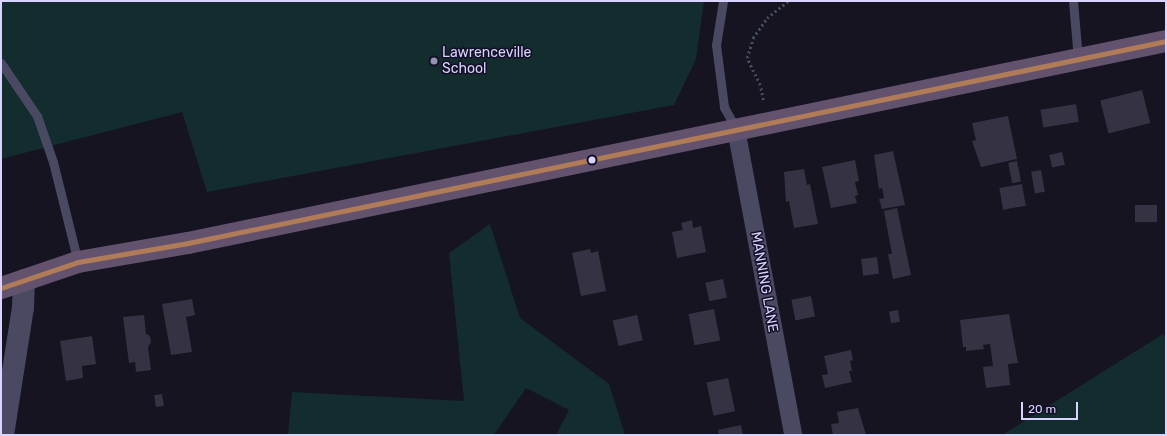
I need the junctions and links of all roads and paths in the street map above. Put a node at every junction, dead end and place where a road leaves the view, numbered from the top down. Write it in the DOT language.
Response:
graph roads {
  1 [pos="723,1"];
  2 [pos="788,1"];
  3 [pos="1073,1"];
  4 [pos="1166,41"];
  5 [pos="1078,60"];
  6 [pos="1,63"];
  7 [pos="763,100"];
  8 [pos="736,129"];
  9 [pos="78,262"];
  10 [pos="24,280"];
  11 [pos="1,288"];
  12 [pos="3,435"];
  13 [pos="792,435"];
  1 -- 8 [label="lane"];
  2 -- 7 [label="path"];
  3 -- 5 [label="lane"];
  4 -- 5 [label="highway"];
  5 -- 8 [label="highway"];
  6 -- 9 [label="lane"];
  8 -- 9 [label="highway"];
  8 -- 13 [label="street, MANNING LANE"];
  9 -- 10 [label="highway"];
  10 -- 11 [label="highway"];
  10 -- 12 [label="street"];
}
